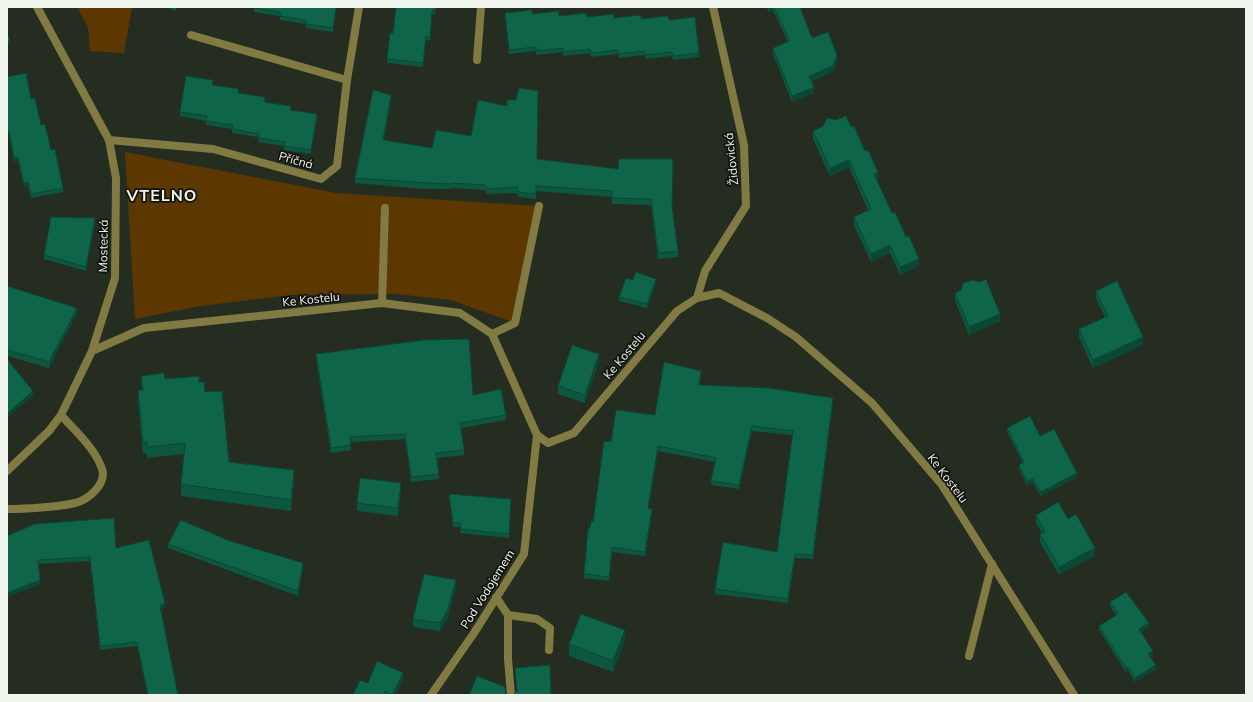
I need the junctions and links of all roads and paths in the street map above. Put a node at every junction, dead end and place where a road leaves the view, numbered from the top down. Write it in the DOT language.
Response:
graph roads {
  1 [pos="38,7"];
  2 [pos="359,7"];
  3 [pos="481,7"];
  4 [pos="713,7"];
  5 [pos="191,34"];
  6 [pos="477,60"];
  7 [pos="347,80"];
  8 [pos="109,140"];
  9 [pos="539,206"];
  10 [pos="386,208"];
  11 [pos="697,298"];
  12 [pos="382,303"];
  13 [pos="492,334"];
  14 [pos="92,351"];
  15 [pos="61,415"];
  16 [pos="537,435"];
  17 [pos="7,471"];
  18 [pos="7,509"];
  19 [pos="992,564"];
  20 [pos="496,597"];
  21 [pos="508,616"];
  22 [pos="550,650"];
  23 [pos="969,656"];
  24 [pos="431,695"];
  25 [pos="511,695"];
  26 [pos="1074,695"];
  1 -- 8 [label="street, Mostecká"];
  2 -- 7 [label="street, Příčná"];
  3 -- 6 [label="street"];
  4 -- 11 [label="street, Židovická"];
  5 -- 7 [label="street"];
  7 -- 8 [label="street, Příčná"];
  8 -- 14 [label="street, Mostecká"];
  9 -- 13 [label="street"];
  10 -- 12 [label="street"];
  11 -- 16 [label="street, Ke Kostelu"];
  11 -- 19 [label="street, Ke Kostelu"];
  12 -- 13 [label="street, Ke Kostelu"];
  12 -- 14 [label="street, Ke Kostelu"];
  13 -- 16 [label="street"];
  14 -- 15 [label="street, Mostecká"];
  15 -- 17 [label="street, Mostecká"];
  15 -- 18 [label="street"];
  16 -- 20 [label="street, Pod Vodojemem"];
  19 -- 23 [label="street"];
  19 -- 26 [label="street, Ke Kostelu"];
  20 -- 21 [label="street"];
  20 -- 24 [label="street, Pod Vodojemem"];
  21 -- 22 [label="street"];
  21 -- 25 [label="street"];
}
